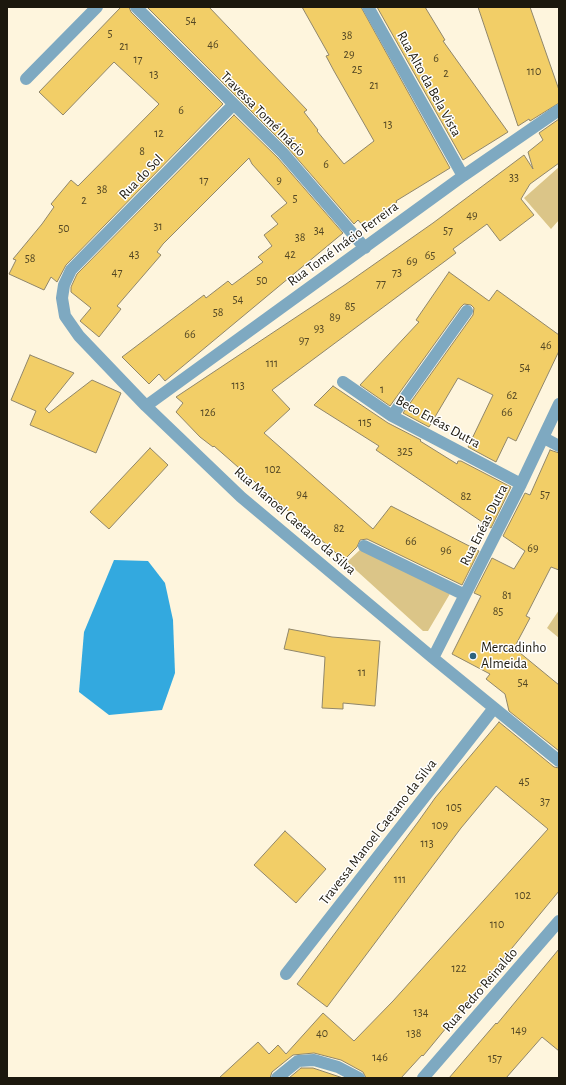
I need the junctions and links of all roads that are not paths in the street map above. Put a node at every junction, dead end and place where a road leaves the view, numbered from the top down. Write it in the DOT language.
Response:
graph roads {
  1 [pos="97,7"];
  2 [pos="136,7"];
  3 [pos="368,7"];
  4 [pos="26,79"];
  5 [pos="232,105"];
  6 [pos="559,110"];
  7 [pos="464,176"];
  8 [pos="365,248"];
  9 [pos="71,270"];
  10 [pos="467,311"];
  11 [pos="343,382"];
  12 [pos="559,404"];
  13 [pos="146,406"];
  14 [pos="392,416"];
  15 [pos="544,438"];
  16 [pos="559,446"];
  17 [pos="521,484"];
  18 [pos="364,546"];
  19 [pos="465,595"];
  20 [pos="433,658"];
  21 [pos="494,708"];
  22 [pos="559,761"];
  23 [pos="559,921"];
  24 [pos="286,974"];
  25 [pos="277,1078"];
  26 [pos="359,1078"];
  27 [pos="423,1078"];
  1 -- 4 [label="street"];
  2 -- 5 [label="street, Travessa Tomé Inácio"];
  3 -- 7 [label="street, Rua Alto da Bela Vista"];
  5 -- 8 [label="street, Travessa Tomé Inácio"];
  5 -- 9 [label="street, Rua do Sol"];
  6 -- 7 [label="street, Rua Tomé Inácio Ferreira"];
  7 -- 8 [label="street, Rua Tomé Inácio Ferreira"];
  8 -- 13 [label="street, Rua Tomé Inácio Ferreira"];
  9 -- 13 [label="street, Rua Manoel Caetano da Silva"];
  10 -- 14 [label="street"];
  11 -- 14 [label="street, Beco Enéas Dutra"];
  12 -- 15 [label="street, Rua Enéas Dutra"];
  13 -- 20 [label="street, Rua Manoel Caetano da Silva"];
  14 -- 17 [label="street, Beco Enéas Dutra"];
  15 -- 16 [label="street"];
  15 -- 17 [label="street, Rua Enéas Dutra"];
  17 -- 19 [label="street, Rua Enéas Dutra"];
  18 -- 19 [label="street"];
  19 -- 20 [label="street, Rua Enéas Dutra"];
  20 -- 21 [label="street, Rua Manoel Caetano da Silva"];
  21 -- 22 [label="street, Rua Manoel Caetano da Silva"];
  21 -- 24 [label="street, Travessa Manoel Caetano da Silva"];
  23 -- 27 [label="street, Rua Pedro Reinaldo"];
  25 -- 26 [label="street"];
}
